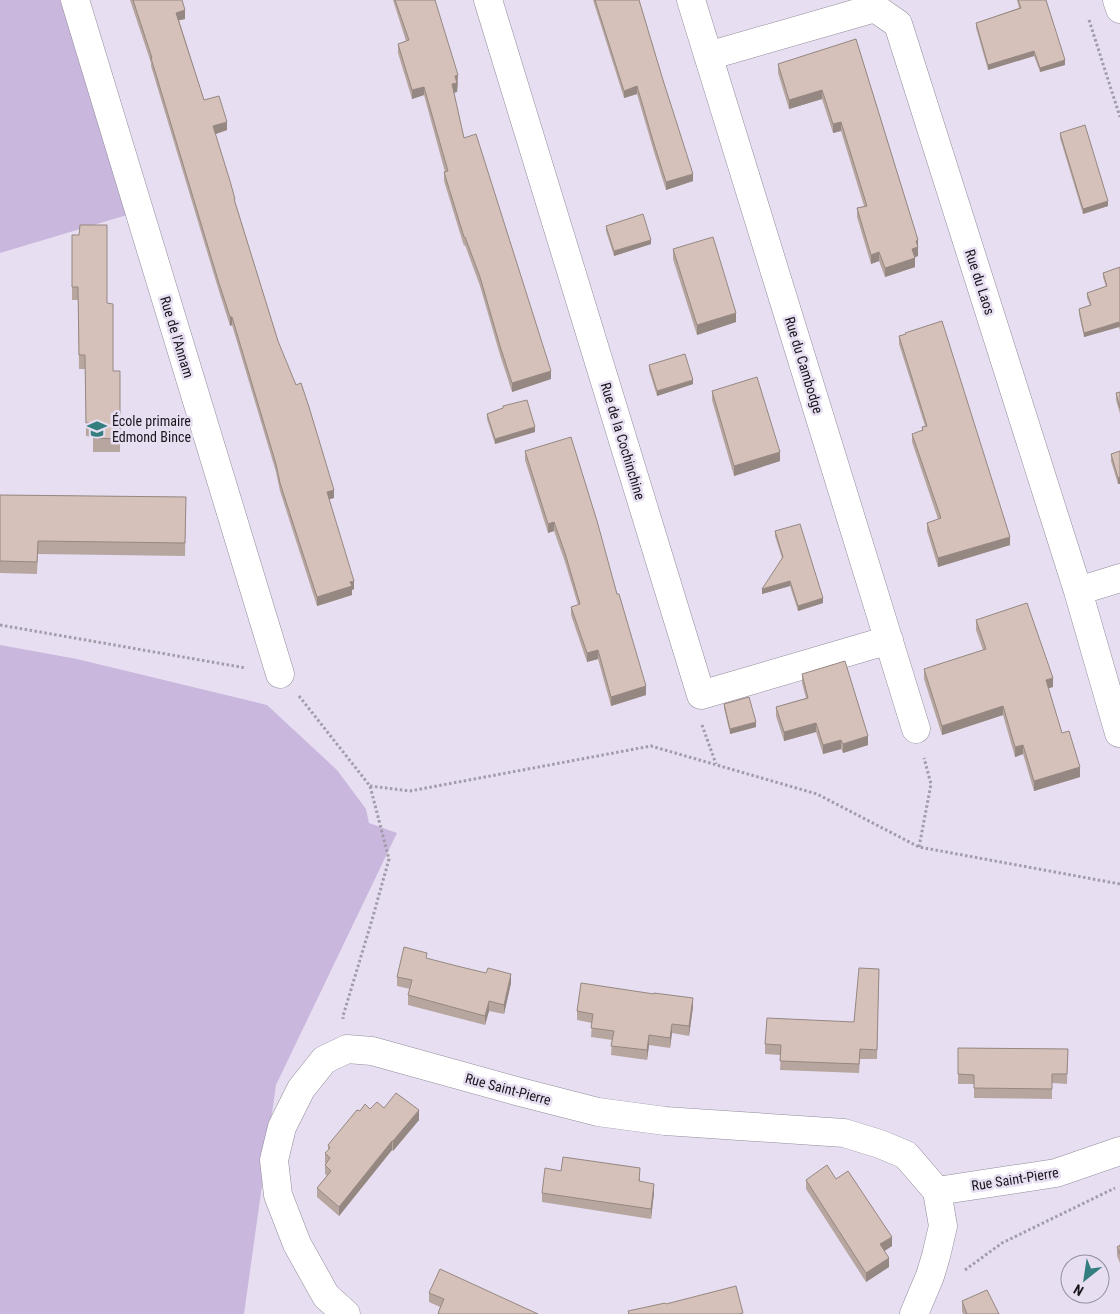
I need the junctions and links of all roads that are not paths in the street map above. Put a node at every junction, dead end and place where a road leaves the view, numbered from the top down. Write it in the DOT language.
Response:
graph roads {
  1 [pos="75,0"];
  2 [pos="488,0"];
  3 [pos="691,0"];
  4 [pos="1117,0"];
  5 [pos="1120,9"];
  6 [pos="708,56"];
  7 [pos="1120,578"];
  8 [pos="1078,591"];
  9 [pos="889,640"];
  10 [pos="280,674"];
  11 [pos="916,729"];
  12 [pos="1119,733"];
  13 [pos="1120,1151"];
  14 [pos="936,1191"];
  15 [pos="324,1305"];
  16 [pos="346,1314"];
  17 [pos="914,1314"];
  1 -- 10 [label="street, Rue de l'Annam"];
  2 -- 9 [label="street, Rue de la Cochinchine"];
  3 -- 6 [label="street, Rue du Cambodge"];
  4 -- 5 [label="street"];
  6 -- 8 [label="street, Rue du Laos"];
  6 -- 9 [label="street, Rue du Cambodge"];
  7 -- 8 [label="street"];
  8 -- 12 [label="street, Rue du Laos"];
  9 -- 11 [label="street, Rue du Cambodge"];
  13 -- 14 [label="street, Rue Saint-Pierre"];
  14 -- 15 [label="street, Rue Saint-Pierre"];
  14 -- 17 [label="street"];
  15 -- 16 [label="street"];
}
